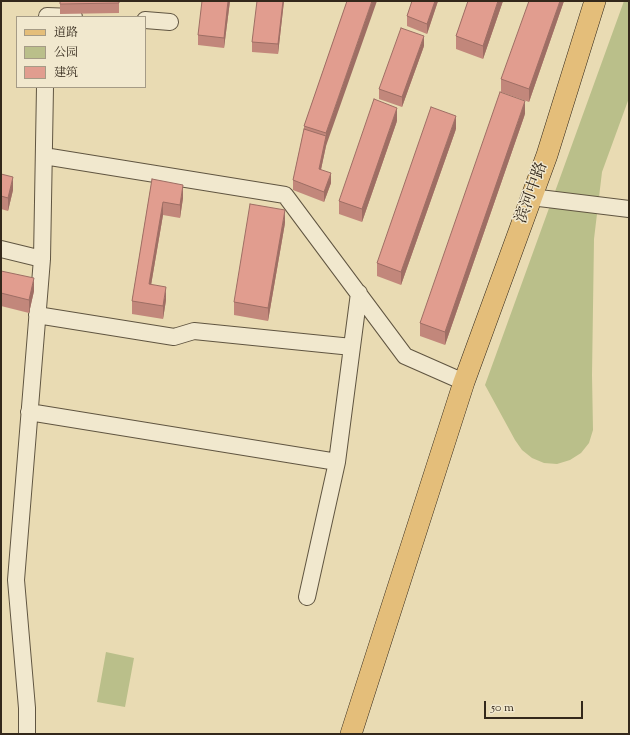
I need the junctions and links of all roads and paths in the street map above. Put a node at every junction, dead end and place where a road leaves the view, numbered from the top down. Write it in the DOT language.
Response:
graph roads {
  1 [pos="595,1"];
  2 [pos="47,11"];
  3 [pos="70,16"];
  4 [pos="146,20"];
  5 [pos="170,22"];
  6 [pos="46,88"];
  7 [pos="44,156"];
  8 [pos="531,197"];
  9 [pos="629,209"];
  10 [pos="1,249"];
  11 [pos="42,259"];
  12 [pos="359,293"];
  13 [pos="37,315"];
  14 [pos="352,347"];
  15 [pos="464,382"];
  16 [pos="29,412"];
  17 [pos="336,462"];
  18 [pos="307,597"];
  19 [pos="27,734"];
  20 [pos="351,734"];
  1 -- 8 [label="main road, 滨河中路"];
  2 -- 3 [label="street"];
  4 -- 5 [label="street"];
  6 -- 7 [label="street"];
  7 -- 11 [label="street"];
  7 -- 12 [label="street"];
  8 -- 9 [label="street"];
  8 -- 15 [label="main road, 滨河中路"];
  10 -- 11 [label="street"];
  11 -- 13 [label="street"];
  12 -- 14 [label="street"];
  12 -- 15 [label="street"];
  13 -- 14 [label="street"];
  13 -- 16 [label="street"];
  14 -- 17 [label="street"];
  15 -- 20 [label="main road, 滨河中路"];
  16 -- 17 [label="street"];
  16 -- 19 [label="street"];
  17 -- 18 [label="street"];
}
